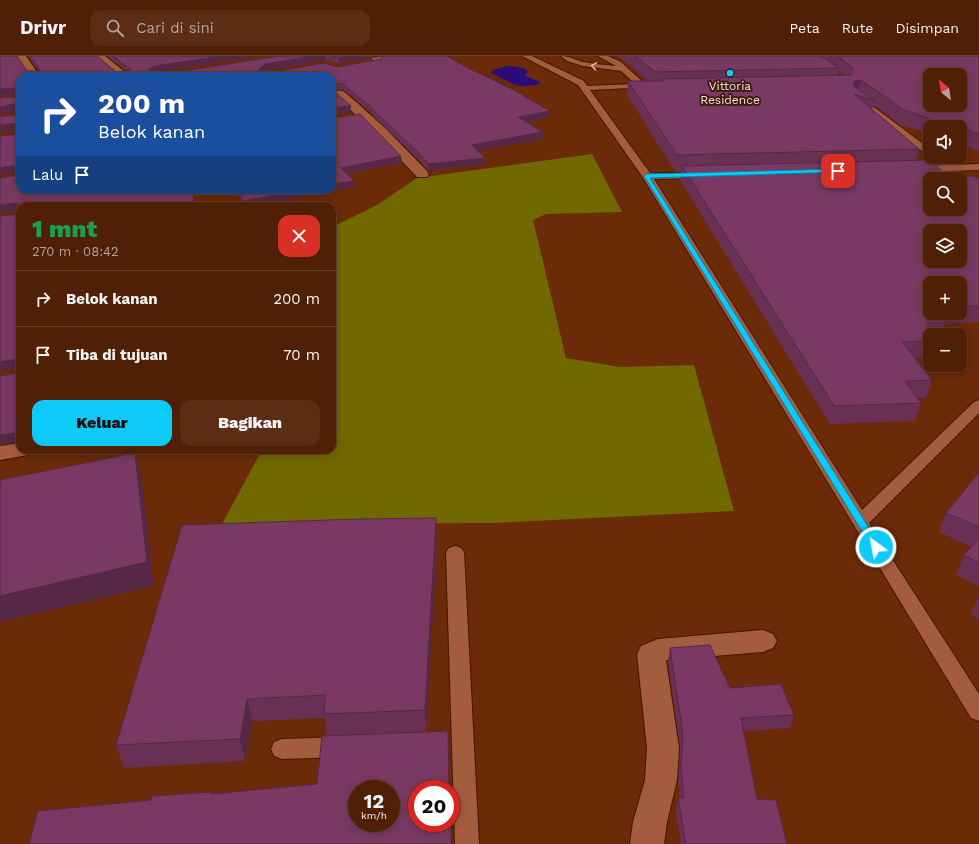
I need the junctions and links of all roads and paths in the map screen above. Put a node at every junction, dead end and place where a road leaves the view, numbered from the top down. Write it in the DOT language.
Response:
graph roads {
  1 [pos="20,56"];
  2 [pos="99,56"];
  3 [pos="526,56"];
  4 [pos="565,56"];
  5 [pos="602,56"];
  6 [pos="376,59"];
  7 [pos="365,64"];
  8 [pos="625,70"];
  9 [pos="32,72"];
  10 [pos="120,72"];
  11 [pos="392,72"];
  12 [pos="631,86"];
  13 [pos="585,88"];
  14 [pos="666,90"];
  15 [pos="336,93"];
  16 [pos="855,97"];
  17 [pos="366,115"];
  18 [pos="346,117"];
  19 [pos="912,139"];
  20 [pos="923,143"];
  21 [pos="923,148"];
  22 [pos="967,160"];
  23 [pos="945,164"];
  24 [pos="979,164"];
  25 [pos="979,167"];
  26 [pos="950,168"];
  27 [pos="910,169"];
  28 [pos="955,172"];
  29 [pos="422,174"];
  30 [pos="710,174"];
  31 [pos="647,176"];
  32 [pos="979,405"];
  33 [pos="16,450"];
  34 [pos="0,452"];
  35 [pos="860,522"];
  36 [pos="455,552"];
  37 [pos="763,641"];
  38 [pos="979,712"];
  39 [pos="463,742"];
  40 [pos="440,743"];
  41 [pos="361,746"];
  42 [pos="282,749"];
  43 [pos="467,844"];
  44 [pos="647,844"];
  1 -- 9 [label="street"];
  2 -- 10 [label="street"];
  3 -- 13 [label="lane"];
  8 -- 4 [label="lane, one-way"];
  5 -- 8 [label="lane"];
  6 -- 7 [label="street"];
  6 -- 11 [label="street"];
  8 -- 14 [label="lane"];
  12 -- 13 [label="lane"];
  13 -- 31 [label="lane"];
  15 -- 17 [label="street"];
  16 -- 19 [label="lane"];
  17 -- 18 [label="street"];
  17 -- 29 [label="street"];
  19 -- 20 [label="lane"];
  19 -- 21 [label="lane"];
  22 -- 24 [label="lane"];
  23 -- 26 [label="lane"];
  25 -- 26 [label="lane"];
  26 -- 27 [label="lane"];
  26 -- 28 [label="lane"];
  30 -- 31 [label="lane"];
  31 -- 35 [label="lane"];
  32 -- 35 [label="lane"];
  33 -- 34 [label="street"];
  35 -- 38 [label="lane"];
  36 -- 39 [label="lane"];
  37 -- 44 [label="street"];
  39 -- 40 [label="lane"];
  39 -- 43 [label="lane"];
  41 -- 42 [label="lane"];
}
